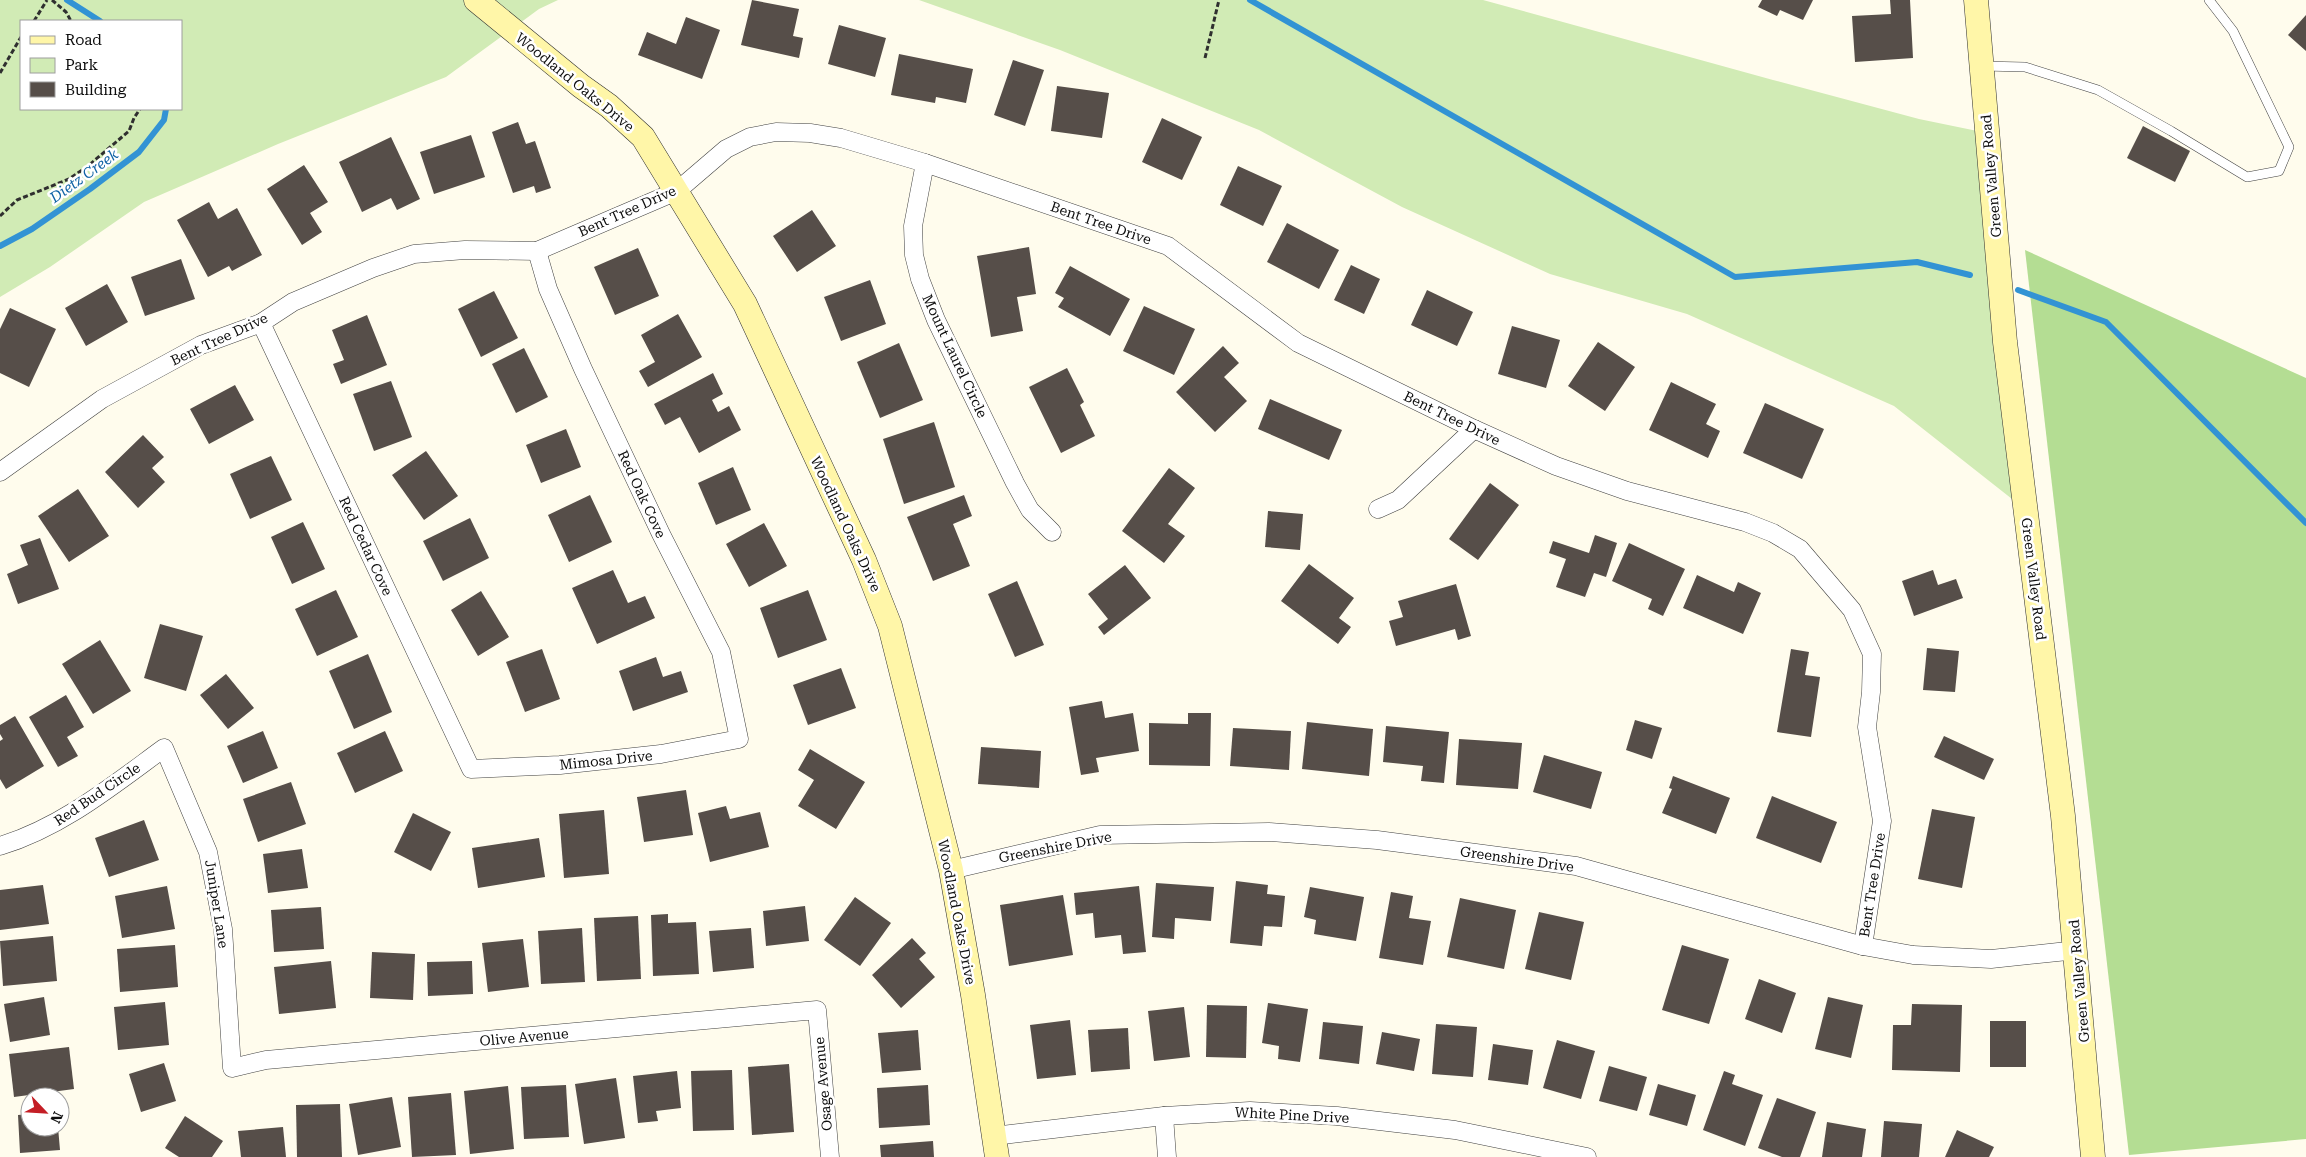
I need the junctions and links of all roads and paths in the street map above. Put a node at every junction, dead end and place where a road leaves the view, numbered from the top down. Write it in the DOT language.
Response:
graph roads {
  1 [pos="47,0"];
  2 [pos="52,0"];
  3 [pos="476,0"];
  4 [pos="1219,0"];
  5 [pos="1976,0"];
  6 [pos="2209,0"];
  7 [pos="35,20"];
  8 [pos="70,20"];
  9 [pos="20,39"];
  10 [pos="1205,58"];
  11 [pos="1981,66"];
  12 [pos="0,73"];
  13 [pos="140,110"];
  14 [pos="925,163"];
  15 [pos="677,191"];
  16 [pos="0,216"];
  17 [pos="537,251"];
  18 [pos="260,323"];
  19 [pos="1474,429"];
  20 [pos="0,472"];
  21 [pos="1378,510"];
  22 [pos="1052,532"];
  23 [pos="739,739"];
  24 [pos="164,748"];
  25 [pos="472,770"];
  26 [pos="0,846"];
  27 [pos="951,870"];
  28 [pos="1863,946"];
  29 [pos="2076,950"];
  30 [pos="817,1010"];
  31 [pos="232,1068"];
  32 [pos="1164,1116"];
  33 [pos="996,1147"];
  34 [pos="830,1157"];
  35 [pos="1167,1157"];
  36 [pos="1587,1157"];
  37 [pos="2094,1157"];
  1 -- 7 [label="path"];
  2 -- 8 [label="path"];
  3 -- 15 [label="street, Woodland Oaks Drive"];
  4 -- 10 [label="path"];
  5 -- 11 [label="street, Green Valley Road"];
  6 -- 11 [label="lane"];
  9 -- 12 [label="path"];
  11 -- 29 [label="street, Green Valley Road"];
  13 -- 16 [label="path"];
  14 -- 15 [label="street, Bent Tree Drive"];
  14 -- 19 [label="street, Bent Tree Drive"];
  14 -- 22 [label="street, Mount Laurel Circle"];
  15 -- 17 [label="street, Bent Tree Drive"];
  15 -- 27 [label="street, Woodland Oaks Drive"];
  17 -- 18 [label="street, Bent Tree Drive"];
  17 -- 23 [label="street, Red Oak Cove"];
  18 -- 20 [label="street, Bent Tree Drive"];
  18 -- 25 [label="street, Red Cedar Cove"];
  19 -- 21 [label="street"];
  19 -- 28 [label="street, Bent Tree Drive"];
  23 -- 25 [label="street, Mimosa Drive"];
  24 -- 26 [label="street, Red Bud Circle"];
  24 -- 31 [label="street, Juniper Lane"];
  27 -- 28 [label="street, Greenshire Drive"];
  27 -- 33 [label="street, Woodland Oaks Drive"];
  28 -- 29 [label="street, Greenshire Drive"];
  29 -- 37 [label="street, Green Valley Road"];
  30 -- 31 [label="street, Olive Avenue"];
  30 -- 34 [label="street, Osage Avenue"];
  32 -- 33 [label="street, White Pine Drive"];
  32 -- 35 [label="street"];
  32 -- 36 [label="street, White Pine Drive"];
}
